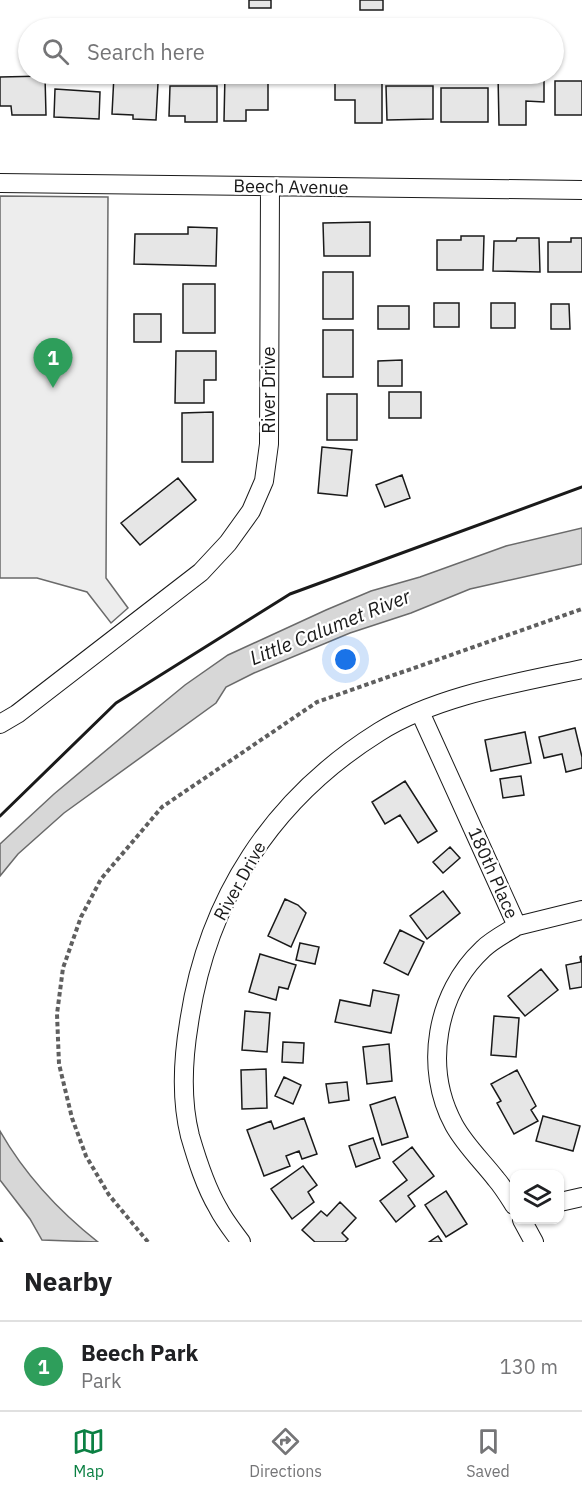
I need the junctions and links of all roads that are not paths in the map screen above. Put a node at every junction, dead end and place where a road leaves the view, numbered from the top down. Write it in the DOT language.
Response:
graph roads {
  1 [pos="0,183"];
  2 [pos="270,187"];
  3 [pos="582,190"];
  4 [pos="582,669"];
  5 [pos="420,712"];
  6 [pos="0,724"];
  7 [pos="582,910"];
  8 [pos="517,926"];
  9 [pos="582,1197"];
  10 [pos="510,1199"];
  11 [pos="564,1201"];
  12 [pos="524,1224"];
  13 [pos="241,1242"];
  14 [pos="534,1242"];
  1 -- 2 [label="street, Beech Avenue"];
  2 -- 3 [label="street, Beech Avenue"];
  2 -- 6 [label="street, River Drive"];
  4 -- 5 [label="street, River Drive"];
  5 -- 8 [label="street, 180th Place"];
  5 -- 13 [label="street, River Drive"];
  7 -- 8 [label="street"];
  8 -- 10 [label="street, 180th Place"];
  9 -- 11 [label="street"];
  12 -- 14 [label="street"];
}
